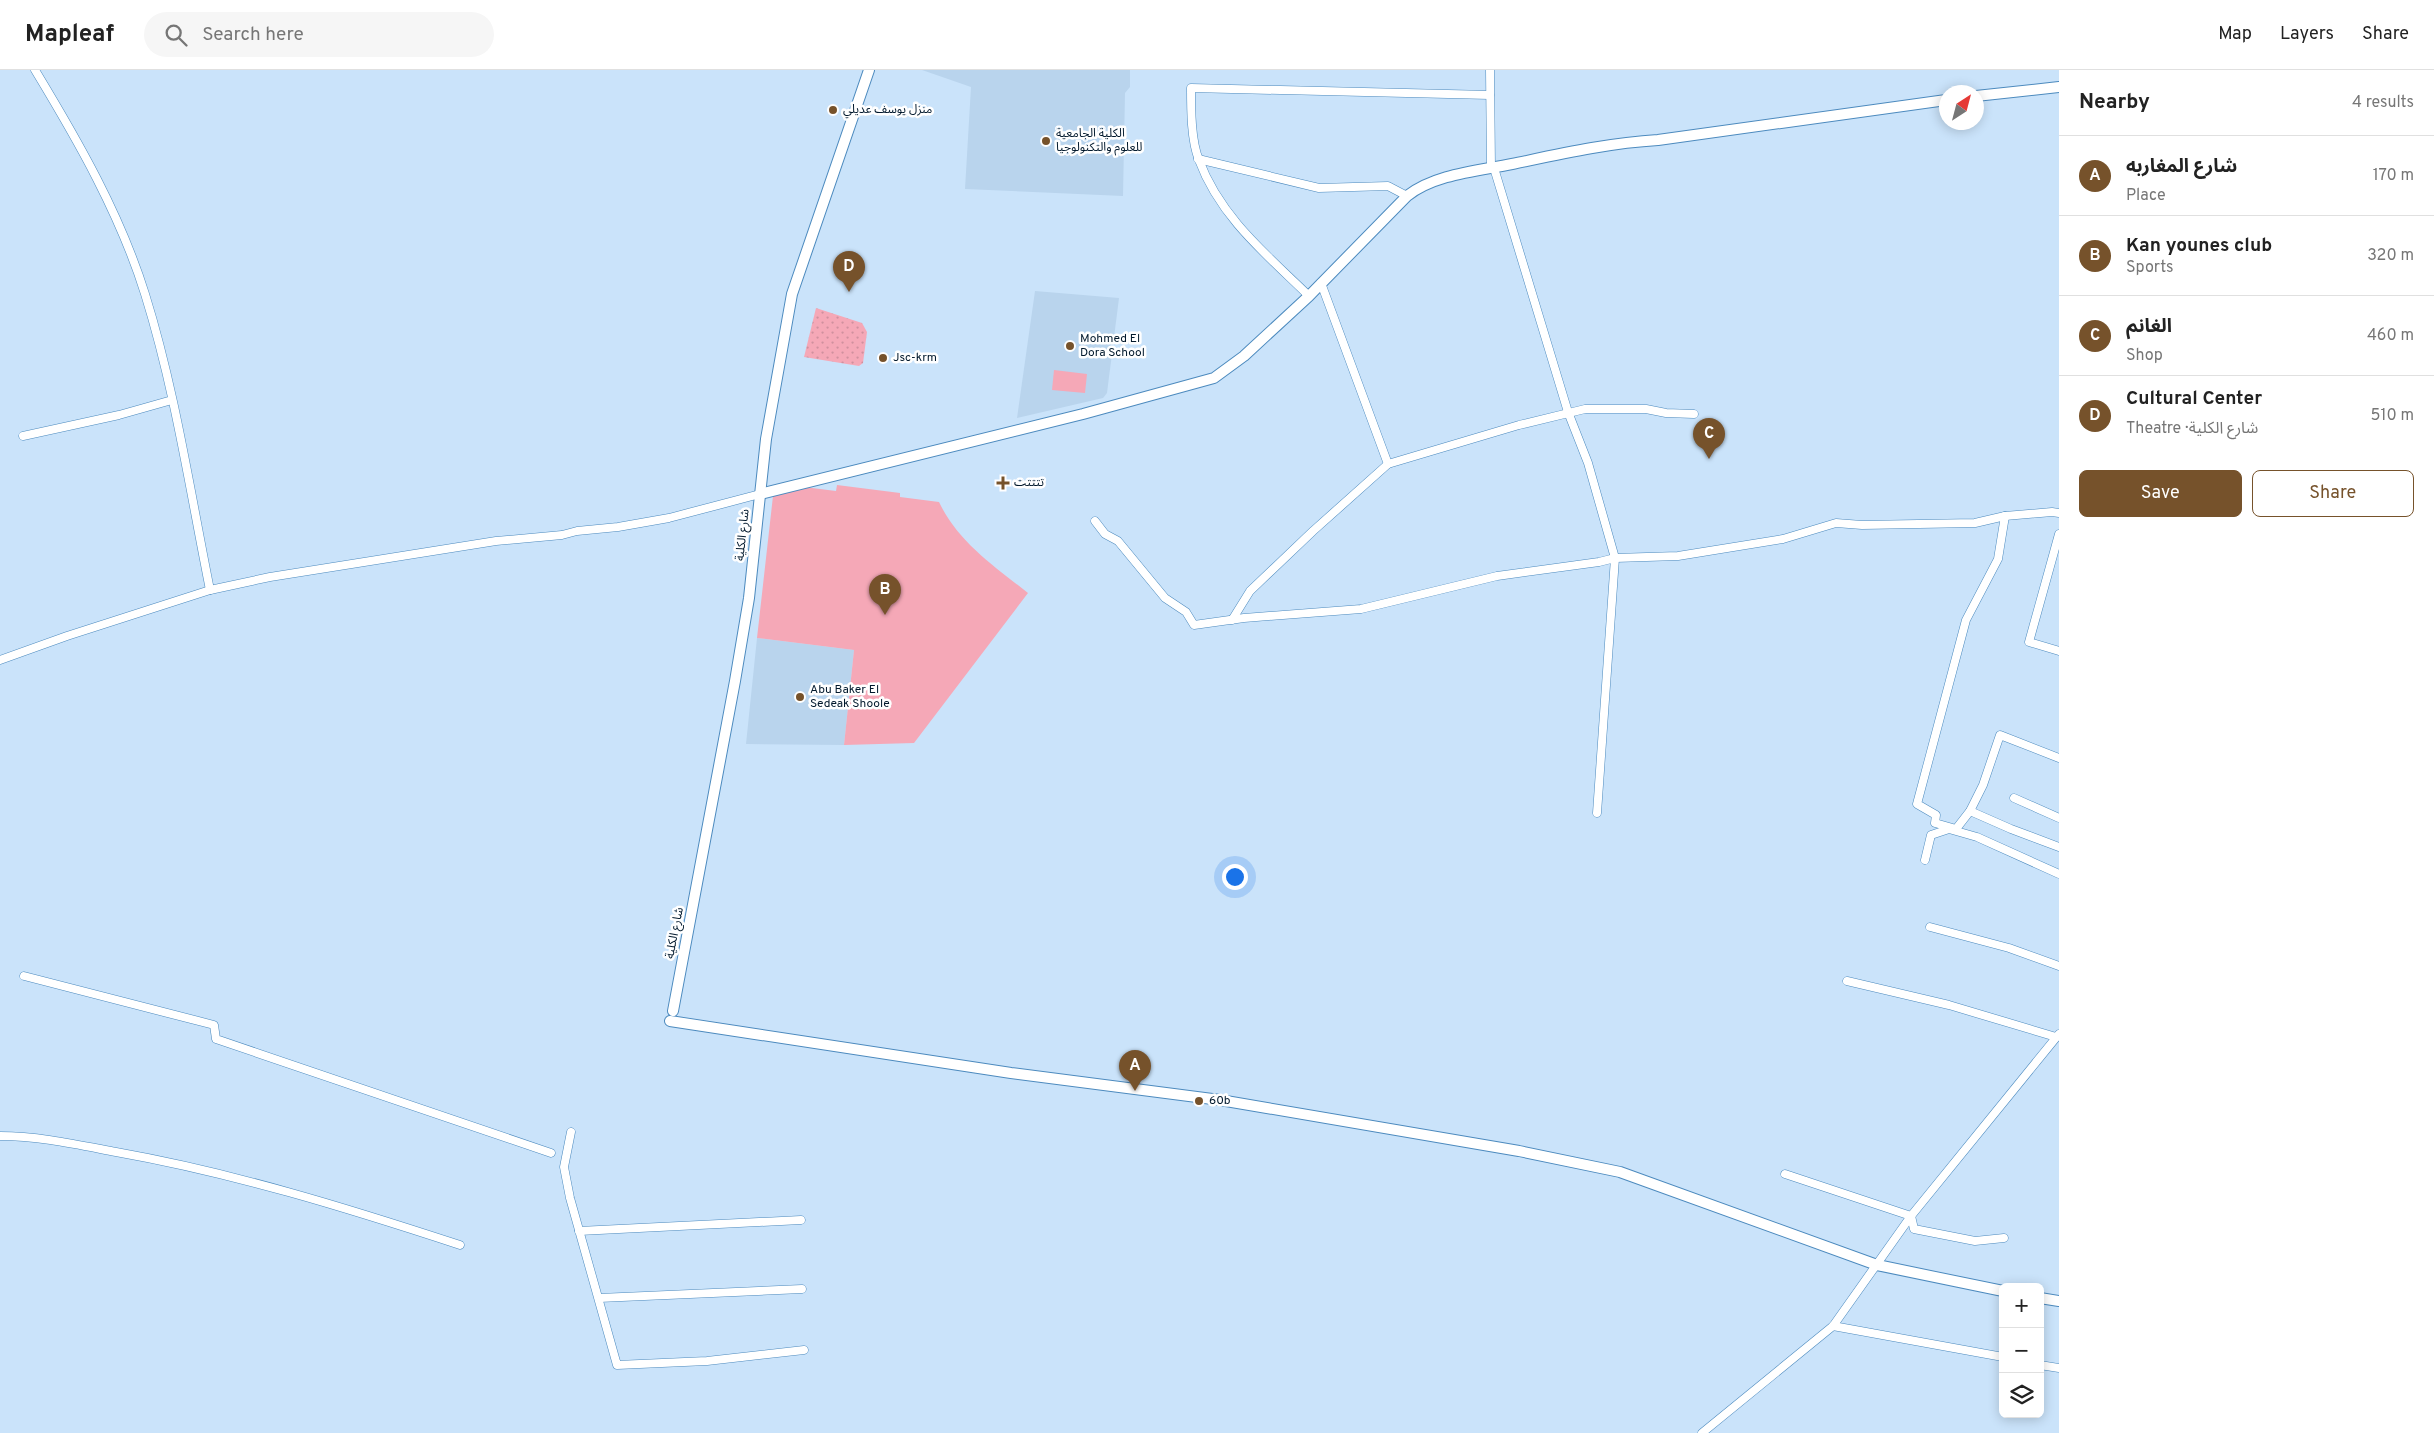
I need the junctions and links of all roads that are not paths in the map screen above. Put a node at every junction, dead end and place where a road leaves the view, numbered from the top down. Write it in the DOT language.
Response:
graph roads {
  1 [pos="35,70"];
  2 [pos="869,70"];
  3 [pos="1490,70"];
  4 [pos="2059,87"];
  5 [pos="1490,95"];
  6 [pos="1984,95"];
  7 [pos="1939,101"];
  8 [pos="1198,160"];
  9 [pos="1492,168"];
  10 [pos="1407,196"];
  11 [pos="1321,283"];
  12 [pos="1309,296"];
  13 [pos="172,400"];
  14 [pos="1568,412"];
  15 [pos="1694,414"];
  16 [pos="23,436"];
  17 [pos="1388,464"];
  18 [pos="760,494"];
  19 [pos="2059,513"];
  20 [pos="2005,516"];
  21 [pos="1095,520"];
  22 [pos="2059,534"];
  23 [pos="1615,558"];
  24 [pos="210,590"];
  25 [pos="1232,620"];
  26 [pos="2059,651"];
  27 [pos="0,660"];
  28 [pos="2059,758"];
  29 [pos="2014,798"];
  30 [pos="1970,811"];
  31 [pos="1597,813"];
  32 [pos="2059,818"];
  33 [pos="2059,846"];
  34 [pos="1925,860"];
  35 [pos="2059,874"];
  36 [pos="1930,927"];
  37 [pos="2059,966"];
  38 [pos="24,976"];
  39 [pos="1847,981"];
  40 [pos="673,1011"];
  41 [pos="670,1021"];
  42 [pos="2058,1036"];
  43 [pos="571,1132"];
  44 [pos="0,1136"];
  45 [pos="551,1153"];
  46 [pos="1785,1174"];
  47 [pos="1911,1216"];
  48 [pos="801,1220"];
  49 [pos="579,1231"];
  50 [pos="2004,1238"];
  51 [pos="460,1245"];
  52 [pos="1877,1266"];
  53 [pos="802,1290"];
  54 [pos="1999,1290"];
  55 [pos="599,1298"];
  56 [pos="2044,1299"];
  57 [pos="2059,1301"];
  58 [pos="1833,1326"];
  59 [pos="804,1350"];
  60 [pos="1999,1356"];
  61 [pos="2044,1366"];
  62 [pos="2059,1368"];
  63 [pos="1702,1433"];
  1 -- 13 [label="street"];
  2 -- 18 [label="street, شارع الكلية"];
  3 -- 5 [label="street"];
  4 -- 6 [label="street"];
  5 -- 8 [label="street"];
  5 -- 9 [label="street"];
  7 -- 9 [label="street"];
  8 -- 10 [label="street"];
  8 -- 12 [label="street"];
  9 -- 10 [label="street"];
  9 -- 14 [label="street"];
  10 -- 11 [label="street"];
  11 -- 12 [label="street"];
  11 -- 17 [label="street"];
  12 -- 18 [label="street"];
  13 -- 16 [label="street"];
  13 -- 24 [label="street"];
  14 -- 15 [label="street"];
  14 -- 17 [label="street"];
  14 -- 23 [label="street"];
  17 -- 25 [label="street"];
  18 -- 24 [label="street"];
  18 -- 40 [label="street, شارع الكلية"];
  19 -- 20 [label="street"];
  20 -- 23 [label="street"];
  20 -- 30 [label="street"];
  21 -- 25 [label="street"];
  22 -- 26 [label="street"];
  23 -- 25 [label="street"];
  23 -- 31 [label="street"];
  24 -- 27 [label="street"];
  28 -- 30 [label="street"];
  29 -- 32 [label="street"];
  30 -- 33 [label="street"];
  34 -- 35 [label="street"];
  36 -- 37 [label="street"];
  38 -- 45 [label="street"];
  39 -- 42 [label="street"];
  41 -- 52 [label="street"];
  42 -- 47 [label="street"];
  43 -- 49 [label="street"];
  44 -- 51 [label="street"];
  46 -- 47 [label="street"];
  47 -- 50 [label="street"];
  47 -- 52 [label="street"];
  48 -- 49 [label="street"];
  49 -- 55 [label="street"];
  52 -- 54 [label="street"];
  52 -- 58 [label="street"];
  53 -- 55 [label="street"];
  55 -- 59 [label="street"];
  56 -- 57 [label="street"];
  58 -- 60 [label="street"];
  58 -- 63 [label="street"];
  61 -- 62 [label="street"];
}
